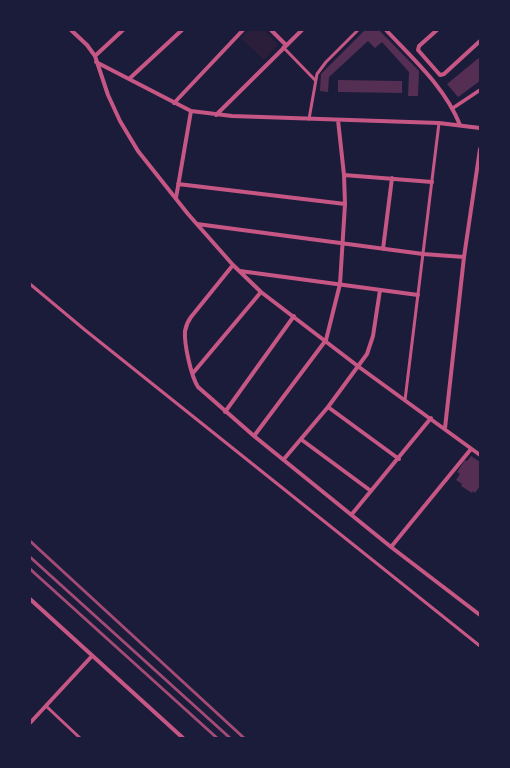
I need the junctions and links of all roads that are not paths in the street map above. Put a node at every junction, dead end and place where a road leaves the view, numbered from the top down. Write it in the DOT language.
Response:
graph roads {
  1 [pos="71,30"];
  2 [pos="122,30"];
  3 [pos="182,30"];
  4 [pos="243,30"];
  5 [pos="271,30"];
  6 [pos="302,30"];
  7 [pos="358,30"];
  8 [pos="386,30"];
  9 [pos="437,30"];
  10 [pos="480,41"];
  11 [pos="284,46"];
  12 [pos="95,56"];
  13 [pos="96,62"];
  14 [pos="129,79"];
  15 [pos="315,80"];
  16 [pos="480,90"];
  17 [pos="174,103"];
  18 [pos="453,108"];
  19 [pos="191,111"];
  20 [pos="216,115"];
  21 [pos="309,119"];
  22 [pos="338,120"];
  23 [pos="439,123"];
  24 [pos="460,125"];
  25 [pos="480,128"];
  26 [pos="480,149"];
  27 [pos="344,175"];
  28 [pos="392,178"];
  29 [pos="432,182"];
  30 [pos="178,184"];
  31 [pos="176,198"];
  32 [pos="345,204"];
  33 [pos="197,224"];
  34 [pos="344,244"];
  35 [pos="383,249"];
  36 [pos="423,254"];
  37 [pos="464,257"];
  38 [pos="233,265"];
  39 [pos="239,271"];
  40 [pos="30,284"];
  41 [pos="340,284"];
  42 [pos="380,290"];
  43 [pos="262,292"];
  44 [pos="418,295"];
  45 [pos="294,316"];
  46 [pos="326,340"];
  47 [pos="359,367"];
  48 [pos="192,373"];
  49 [pos="405,400"];
  50 [pos="328,407"];
  51 [pos="225,412"];
  52 [pos="431,418"];
  53 [pos="445,428"];
  54 [pos="254,436"];
  55 [pos="302,440"];
  56 [pos="471,449"];
  57 [pos="480,454"];
  58 [pos="284,459"];
  59 [pos="399,459"];
  60 [pos="371,491"];
  61 [pos="352,514"];
  62 [pos="391,547"];
  63 [pos="30,599"];
  64 [pos="480,615"];
  65 [pos="480,646"];
  66 [pos="92,656"];
  67 [pos="46,706"];
  68 [pos="30,723"];
  69 [pos="80,738"];
  70 [pos="183,738"];
  1 -- 12 [label="street"];
  2 -- 12 [label="street"];
  3 -- 14 [label="street"];
  4 -- 17 [label="street"];
  5 -- 11 [label="street"];
  6 -- 11 [label="street"];
  7 -- 15 [label="lane"];
  8 -- 18 [label="street"];
  9 -- 10 [label="street"];
  11 -- 15 [label="lane"];
  11 -- 20 [label="street"];
  12 -- 13 [label="street"];
  13 -- 14 [label="street"];
  13 -- 31 [label="street"];
  14 -- 17 [label="street"];
  15 -- 21 [label="lane"];
  16 -- 18 [label="street"];
  17 -- 19 [label="street"];
  18 -- 24 [label="street"];
  19 -- 20 [label="street"];
  19 -- 30 [label="street"];
  20 -- 21 [label="street"];
  21 -- 22 [label="street"];
  22 -- 23 [label="street"];
  22 -- 27 [label="street"];
  23 -- 24 [label="street"];
  23 -- 29 [label="lane"];
  24 -- 25 [label="street"];
  26 -- 37 [label="street"];
  27 -- 28 [label="street"];
  27 -- 32 [label="street"];
  28 -- 29 [label="street"];
  28 -- 35 [label="street"];
  29 -- 36 [label="lane"];
  30 -- 31 [label="street"];
  30 -- 32 [label="street"];
  31 -- 33 [label="street"];
  32 -- 34 [label="street"];
  33 -- 34 [label="street"];
  33 -- 38 [label="street"];
  34 -- 35 [label="street"];
  34 -- 41 [label="street"];
  35 -- 36 [label="street"];
  36 -- 37 [label="street"];
  36 -- 44 [label="lane"];
  37 -- 53 [label="street"];
  38 -- 39 [label="street"];
  38 -- 48 [label="street"];
  39 -- 41 [label="street"];
  39 -- 43 [label="street"];
  40 -- 65 [label="lane"];
  41 -- 42 [label="street"];
  41 -- 46 [label="street"];
  42 -- 44 [label="street"];
  42 -- 47 [label="street"];
  43 -- 45 [label="street"];
  43 -- 48 [label="street"];
  44 -- 49 [label="lane"];
  45 -- 46 [label="street"];
  45 -- 51 [label="street"];
  46 -- 47 [label="street"];
  46 -- 54 [label="street"];
  47 -- 49 [label="street"];
  47 -- 50 [label="street"];
  48 -- 51 [label="street"];
  49 -- 52 [label="street"];
  50 -- 55 [label="street"];
  50 -- 59 [label="street"];
  51 -- 54 [label="street"];
  52 -- 53 [label="street"];
  52 -- 59 [label="street"];
  53 -- 56 [label="street"];
  54 -- 58 [label="street"];
  55 -- 58 [label="street"];
  55 -- 60 [label="street"];
  56 -- 57 [label="street"];
  56 -- 62 [label="street"];
  58 -- 61 [label="street"];
  59 -- 60 [label="street"];
  60 -- 61 [label="street"];
  61 -- 62 [label="street"];
  62 -- 64 [label="street"];
  63 -- 66 [label="street"];
  66 -- 67 [label="street"];
  66 -- 70 [label="street"];
  67 -- 68 [label="street"];
  67 -- 69 [label="lane"];
}
